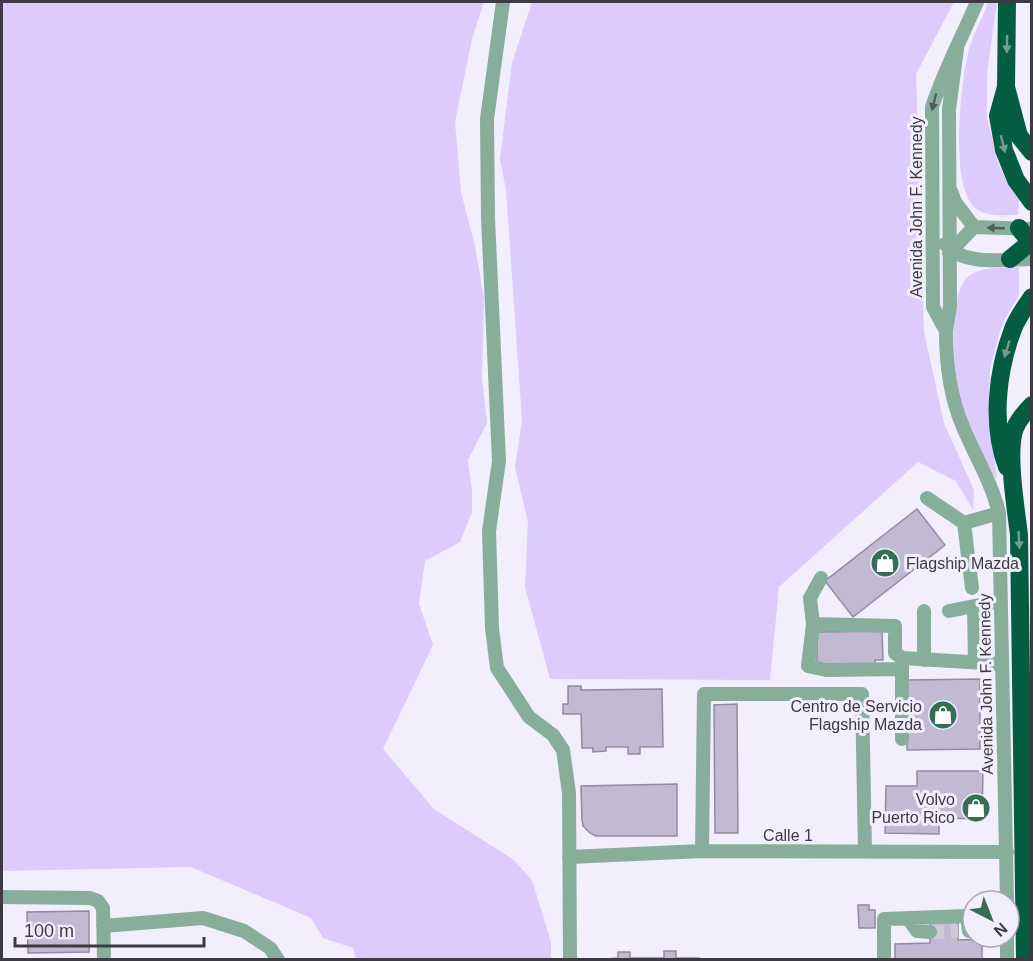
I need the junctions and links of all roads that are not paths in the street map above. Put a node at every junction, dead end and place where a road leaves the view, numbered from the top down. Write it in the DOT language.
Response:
graph roads {
  1 [pos="503,2"];
  2 [pos="977,2"];
  3 [pos="1007,2"];
  4 [pos="957,49"];
  5 [pos="1006,87"];
  6 [pos="1032,152"];
  7 [pos="950,187"];
  8 [pos="1032,202"];
  9 [pos="932,218"];
  10 [pos="974,227"];
  11 [pos="1029,241"];
  12 [pos="950,250"];
  13 [pos="972,259"];
  14 [pos="1010,259"];
  15 [pos="933,296"];
  16 [pos="1032,297"];
  17 [pos="950,306"];
  18 [pos="946,331"];
  19 [pos="1032,405"];
  20 [pos="1012,482"];
  21 [pos="927,498"];
  22 [pos="999,513"];
  23 [pos="964,523"];
  24 [pos="821,578"];
  25 [pos="972,588"];
  26 [pos="1000,601"];
  27 [pos="974,606"];
  28 [pos="924,611"];
  29 [pos="950,611"];
  30 [pos="813,624"];
  31 [pos="924,660"];
  32 [pos="975,662"];
  33 [pos="902,664"];
  34 [pos="1001,664"];
  35 [pos="902,739"];
  36 [pos="702,851"];
  37 [pos="866,852"];
  38 [pos="1007,852"];
  39 [pos="569,857"];
  40 [pos="1007,889"];
  41 [pos="2,897"];
  42 [pos="961,916"];
  43 [pos="908,918"];
  44 [pos="103,926"];
  45 [pos="930,932"];
  46 [pos="104,960"];
  47 [pos="278,960"];
  48 [pos="570,960"];
  49 [pos="884,960"];
  50 [pos="1025,960"];
  1 -- 39 [label="street"];
  2 -- 4 [label="street, Avenida John F. Kennedy"];
  3 -- 5 [label="highway, one-way"];
  4 -- 7 [label="street, Avenida John F. Kennedy"];
  4 -- 9 [label="street, Avenida John F. Kennedy, one-way"];
  5 -- 6 [label="highway"];
  5 -- 8 [label="highway, one-way"];
  7 -- 10 [label="street"];
  7 -- 12 [label="street, Avenida John F. Kennedy"];
  9 -- 12 [label="street"];
  9 -- 15 [label="street, Avenida John F. Kennedy"];
  11 -- 10 [label="street, one-way"];
  10 -- 12 [label="street"];
  11 -- 14 [label="highway"];
  12 -- 13 [label="street"];
  12 -- 15 [label="street"];
  12 -- 17 [label="street, Avenida John F. Kennedy"];
  13 -- 14 [label="street"];
  13 -- 17 [label="street"];
  15 -- 18 [label="street, Avenida John F. Kennedy"];
  16 -- 20 [label="highway, one-way"];
  17 -- 18 [label="street, Avenida John F. Kennedy"];
  18 -- 22 [label="street, Avenida John F. Kennedy"];
  19 -- 20 [label="highway"];
  20 -- 50 [label="highway, one-way"];
  21 -- 23 [label="street"];
  22 -- 23 [label="street"];
  22 -- 26 [label="street, Avenida John F. Kennedy"];
  23 -- 25 [label="street"];
  24 -- 30 [label="street"];
  26 -- 27 [label="street"];
  26 -- 34 [label="street, Avenida John F. Kennedy"];
  27 -- 29 [label="street"];
  27 -- 32 [label="street"];
  28 -- 31 [label="street"];
  30 -- 33 [label="street"];
  30 -- 33 [label="street"];
  31 -- 32 [label="street"];
  31 -- 33 [label="street"];
  32 -- 34 [label="street"];
  33 -- 35 [label="street"];
  34 -- 38 [label="street, Avenida John F. Kennedy"];
  36 -- 37 [label="street, Calle 1"];
  36 -- 37 [label="street"];
  36 -- 39 [label="street, Calle 1"];
  37 -- 38 [label="street, Calle 1"];
  38 -- 40 [label="street, Avenida John F. Kennedy"];
  39 -- 48 [label="street"];
  41 -- 44 [label="street"];
  42 -- 43 [label="street"];
  43 -- 45 [label="street"];
  43 -- 49 [label="street"];
  44 -- 46 [label="street"];
  44 -- 47 [label="street"];
}
